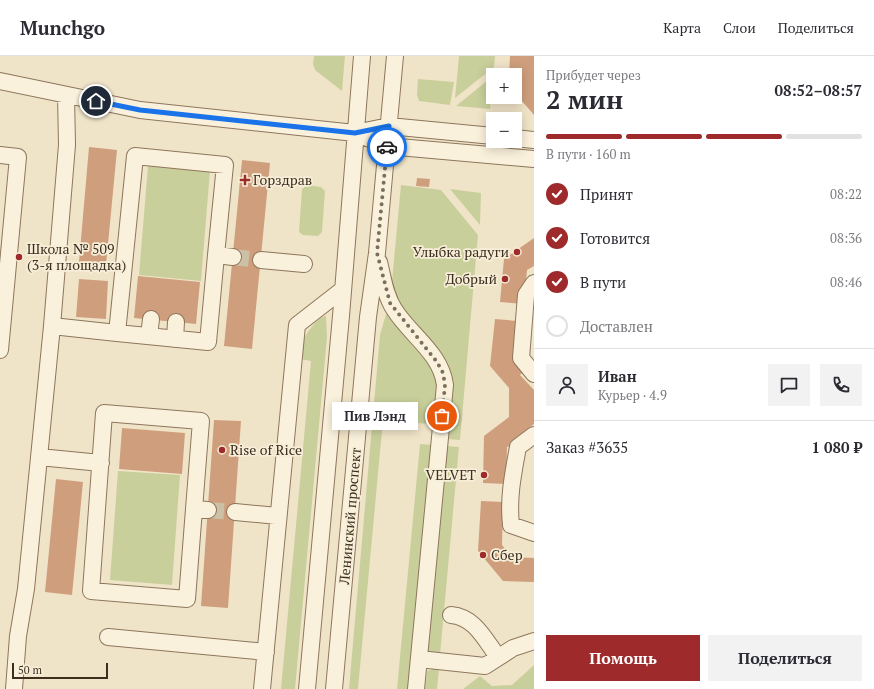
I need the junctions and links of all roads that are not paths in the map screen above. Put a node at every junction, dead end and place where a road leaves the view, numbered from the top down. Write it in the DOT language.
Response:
graph roads {
  1 [pos="362,56"];
  2 [pos="395,56"];
  3 [pos="0,81"];
  4 [pos="66,95"];
  5 [pos="389,126"];
  6 [pos="355,133"];
  7 [pos="486,135"];
  8 [pos="522,139"];
  9 [pos="534,140"];
  10 [pos="387,146"];
  11 [pos="0,155"];
  12 [pos="533,160"];
  13 [pos="377,253"];
  14 [pos="216,255"];
  15 [pos="233,257"];
  16 [pos="261,260"];
  17 [pos="304,264"];
  18 [pos="534,283"];
  19 [pos="342,290"];
  20 [pos="150,319"];
  21 [pos="176,322"];
  22 [pos="52,326"];
  23 [pos="117,333"];
  24 [pos="149,336"];
  25 [pos="175,339"];
  26 [pos="0,350"];
  27 [pos="534,374"];
  28 [pos="534,435"];
  29 [pos="39,457"];
  30 [pos="101,463"];
  31 [pos="235,512"];
  32 [pos="278,516"];
  33 [pos="534,533"];
  34 [pos="451,615"];
  35 [pos="108,637"];
  36 [pos="534,641"];
  37 [pos="266,652"];
  38 [pos="498,658"];
  39 [pos="419,660"];
  40 [pos="14,689"];
  41 [pos="262,689"];
  42 [pos="307,689"];
  43 [pos="334,689"];
  44 [pos="416,689"];
  1 -- 6 [label="street, Ленинский проспект"];
  2 -- 5 [label="street, Ленинский проспект"];
  3 -- 4 [label="street"];
  4 -- 6 [label="street"];
  4 -- 22 [label="street"];
  5 -- 6 [label="street"];
  5 -- 7 [label="street"];
  5 -- 10 [label="street, Ленинский проспект"];
  6 -- 10 [label="street"];
  6 -- 19 [label="street, Ленинский проспект"];
  8 -- 9 [label="street"];
  10 -- 12 [label="street"];
  10 -- 13 [label="street, Ленинский проспект"];
  11 -- 26 [label="street"];
  13 -- 39 [label="street"];
  13 -- 43 [label="street, Ленинский проспект"];
  14 -- 15 [label="street"];
  14 -- 23 [label="street"];
  14 -- 25 [label="street"];
  16 -- 17 [label="street"];
  18 -- 27 [label="street"];
  19 -- 32 [label="street"];
  19 -- 42 [label="street, Ленинский проспект"];
  20 -- 24 [label="street"];
  21 -- 25 [label="street"];
  22 -- 23 [label="street"];
  22 -- 29 [label="street"];
  23 -- 24 [label="street"];
  24 -- 25 [label="street"];
  28 -- 33 [label="street"];
  29 -- 30 [label="street"];
  29 -- 40 [label="street"];
  30 -- 30 [label="street"];
  31 -- 32 [label="street"];
  32 -- 37 [label="street"];
  34 -- 38 [label="street"];
  35 -- 37 [label="street"];
  36 -- 38 [label="street"];
  37 -- 41 [label="street"];
  38 -- 39 [label="street"];
  39 -- 44 [label="street"];
}
